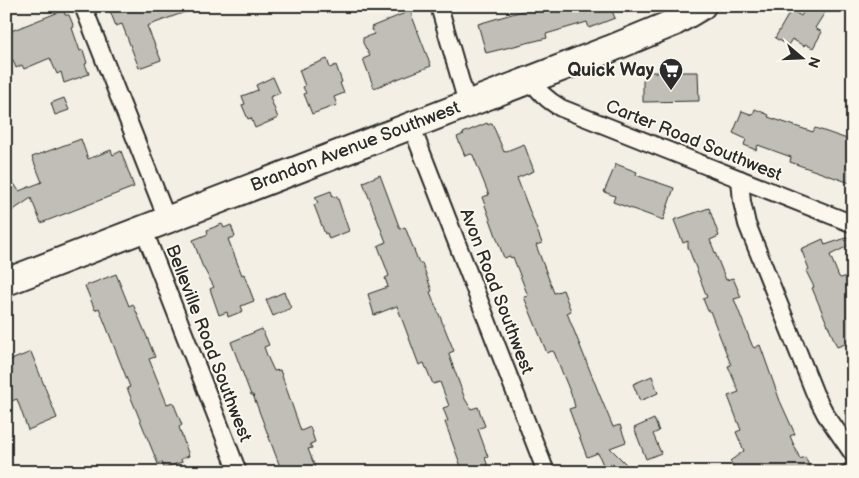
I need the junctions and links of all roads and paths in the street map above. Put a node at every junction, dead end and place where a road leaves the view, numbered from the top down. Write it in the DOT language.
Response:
graph roads {
  1 [pos="84,6"];
  2 [pos="439,6"];
  3 [pos="702,6"];
  4 [pos="530,79"];
  5 [pos="467,103"];
  6 [pos="411,125"];
  7 [pos="740,179"];
  8 [pos="167,219"];
  9 [pos="853,224"];
  10 [pos="143,228"];
  11 [pos="6,282"];
  12 [pos="853,454"];
  13 [pos="238,472"];
  14 [pos="546,472"];
  1 -- 8 [label="street"];
  2 -- 5 [label="street"];
  3 -- 4 [label="main road, Brandon Avenue Southwest"];
  4 -- 5 [label="main road, Brandon Avenue Southwest"];
  4 -- 7 [label="street, Carter Road Southwest"];
  5 -- 6 [label="main road, Brandon Avenue Southwest"];
  6 -- 8 [label="main road, Brandon Avenue Southwest"];
  6 -- 14 [label="street, Avon Road Southwest"];
  7 -- 9 [label="street, Carter Road Southwest"];
  7 -- 12 [label="street"];
  8 -- 10 [label="main road, Brandon Avenue Southwest"];
  10 -- 11 [label="main road, Brandon Avenue Southwest"];
  10 -- 13 [label="street, Belleville Road Southwest"];
}
